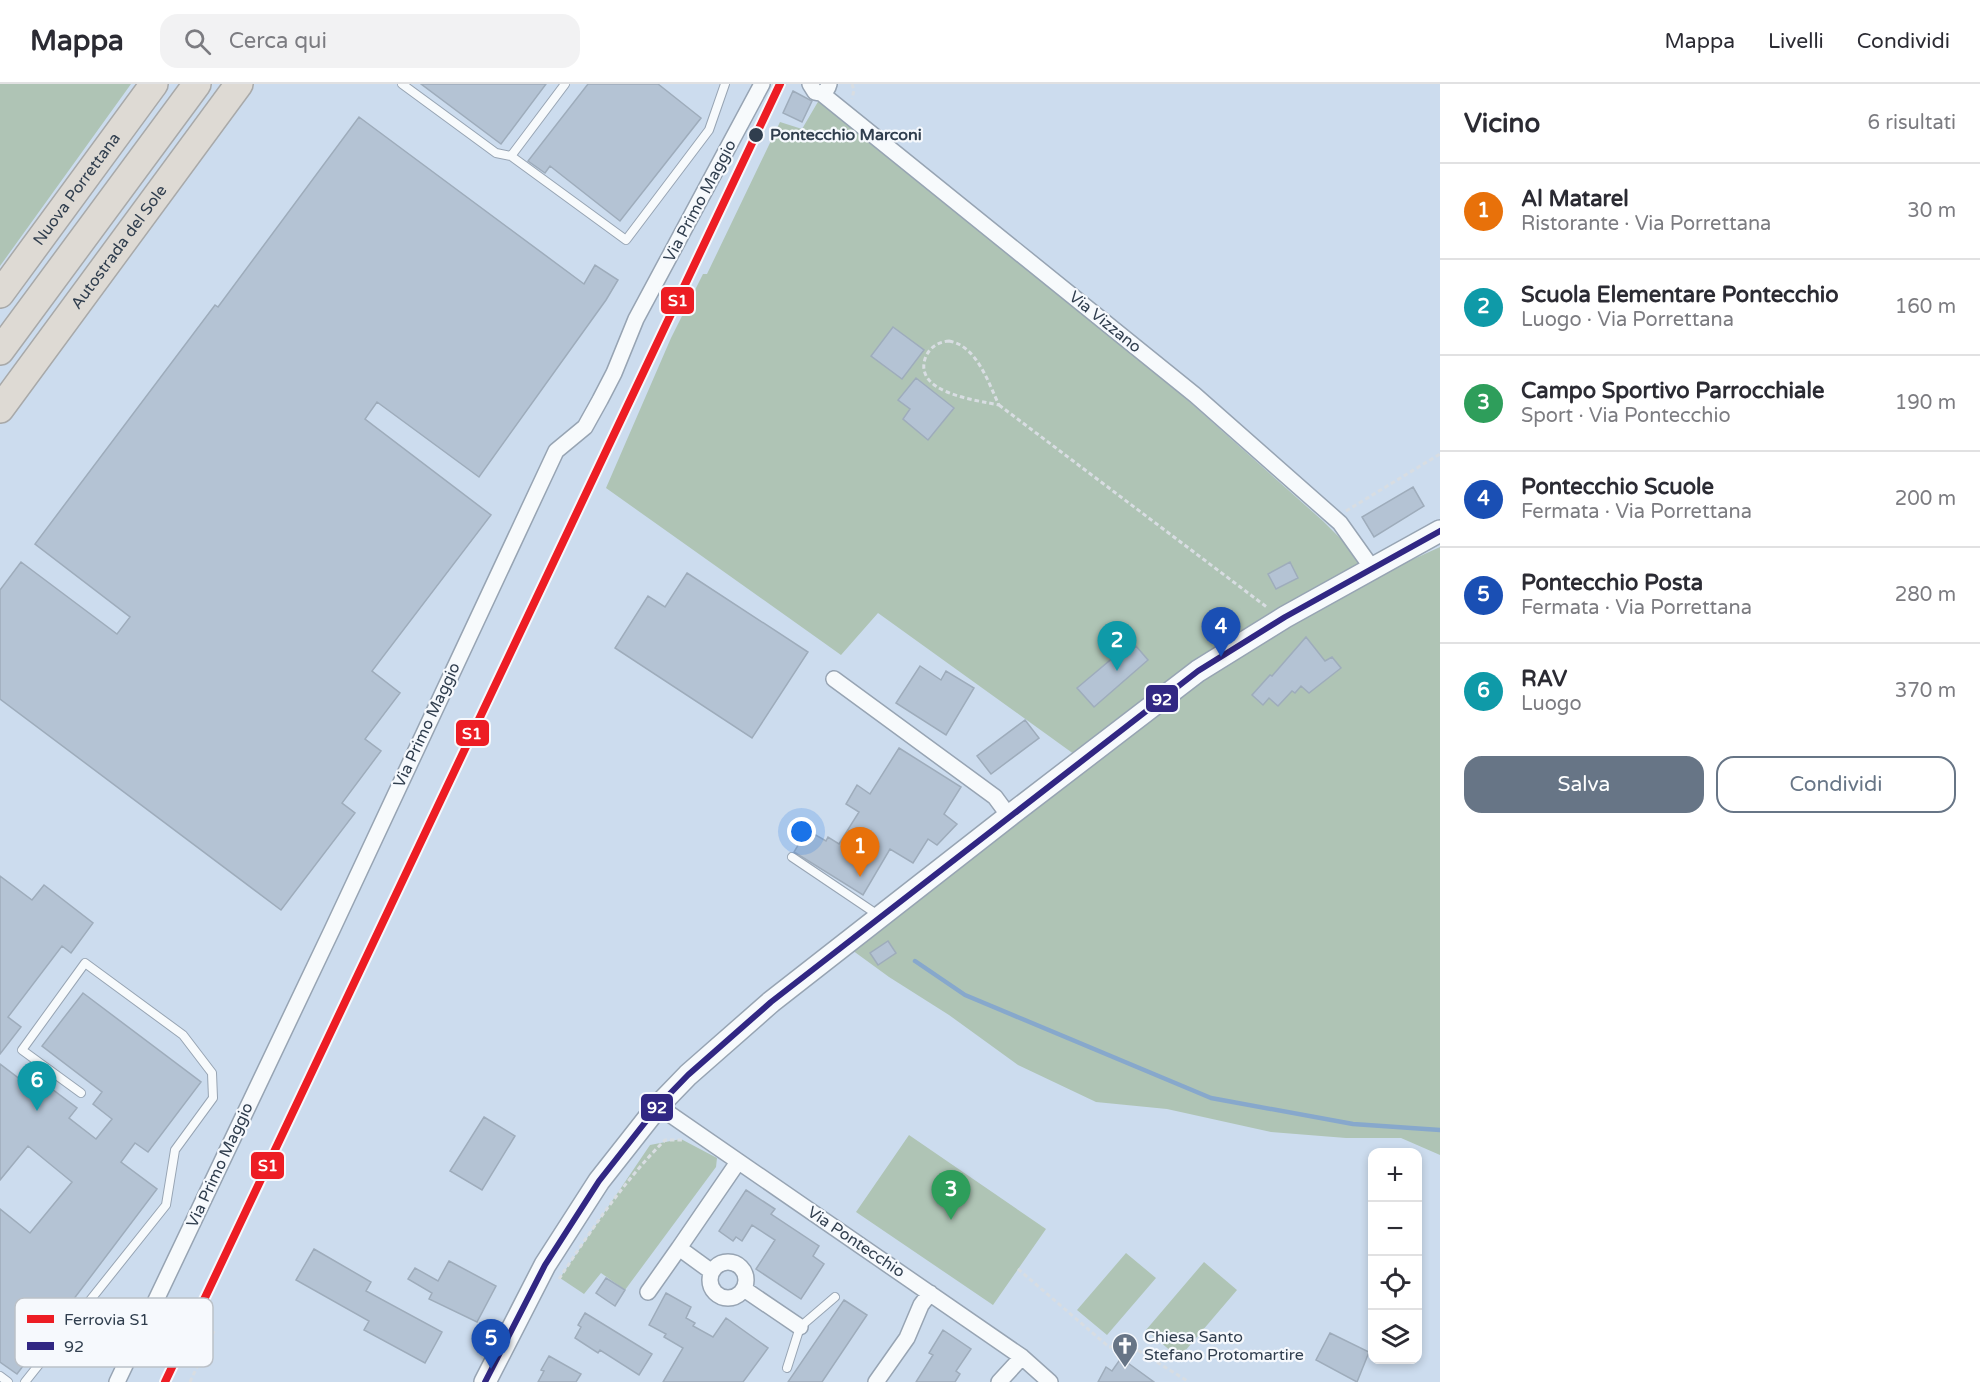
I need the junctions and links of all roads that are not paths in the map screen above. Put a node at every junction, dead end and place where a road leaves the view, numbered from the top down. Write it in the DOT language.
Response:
graph roads {
  1 [pos="154,84"];
  2 [pos="197,84"];
  3 [pos="239,84"];
  4 [pos="402,84"];
  5 [pos="565,84"];
  6 [pos="725,84"];
  7 [pos="762,84"];
  8 [pos="822,87"];
  9 [pos="511,156"];
  10 [pos="0,294"];
  11 [pos="0,351"];
  12 [pos="0,409"];
  13 [pos="1440,531"];
  14 [pos="1372,568"];
  15 [pos="834,679"];
  16 [pos="1008,816"];
  17 [pos="792,856"];
  18 [pos="881,917"];
  19 [pos="81,1093"];
  20 [pos="658,1106"];
  21 [pos="738,1162"];
  22 [pos="679,1248"];
  23 [pos="712,1272"];
  24 [pos="744,1289"];
  25 [pos="648,1292"];
  26 [pos="930,1293"];
  27 [pos="835,1297"];
  28 [pos="92,1298"];
  29 [pos="157,1298"];
  30 [pos="800,1327"];
  31 [pos="1023,1357"];
  32 [pos="37,1367"];
  33 [pos="124,1367"];
  34 [pos="787,1368"];
  35 [pos="0,1376"];
  36 [pos="8,1382"];
  37 [pos="25,1382"];
  38 [pos="117,1382"];
  39 [pos="485,1382"];
  40 [pos="876,1382"];
  41 [pos="999,1382"];
  42 [pos="1050,1382"];
  1 -- 10 [label="highway, Nuova Porrettana"];
  2 -- 11 [label="highway, Autostrada del Sole"];
  3 -- 12 [label="highway, Autostrada del Sole"];
  4 -- 9 [label="lane"];
  5 -- 9 [label="lane"];
  6 -- 9 [label="lane"];
  7 -- 29 [label="street, Via Primo Maggio"];
  8 -- 14 [label="street, Via Vizzano"];
  13 -- 14 [label="main road"];
  14 -- 16 [label="main road"];
  15 -- 16 [label="street"];
  16 -- 18 [label="main road"];
  17 -- 18 [label="lane"];
  18 -- 20 [label="main road"];
  19 -- 28 [label="lane"];
  20 -- 21 [label="street, Via Pontecchio"];
  20 -- 39 [label="main road"];
  21 -- 22 [label="street"];
  21 -- 26 [label="street, Via Pontecchio"];
  22 -- 23 [label="street"];
  22 -- 25 [label="street"];
  23 -- 24 [label="street"];
  23 -- 24 [label="street"];
  24 -- 30 [label="street"];
  26 -- 31 [label="street, Via Pontecchio"];
  26 -- 40 [label="street"];
  27 -- 30 [label="lane"];
  30 -- 34 [label="lane"];
  31 -- 41 [label="street"];
  31 -- 42 [label="street, Via Pontecchio"];
  32 -- 37 [label="lane"];
  33 -- 38 [label="street, Via Primo Maggio"];
  35 -- 36 [label="lane"];
}
